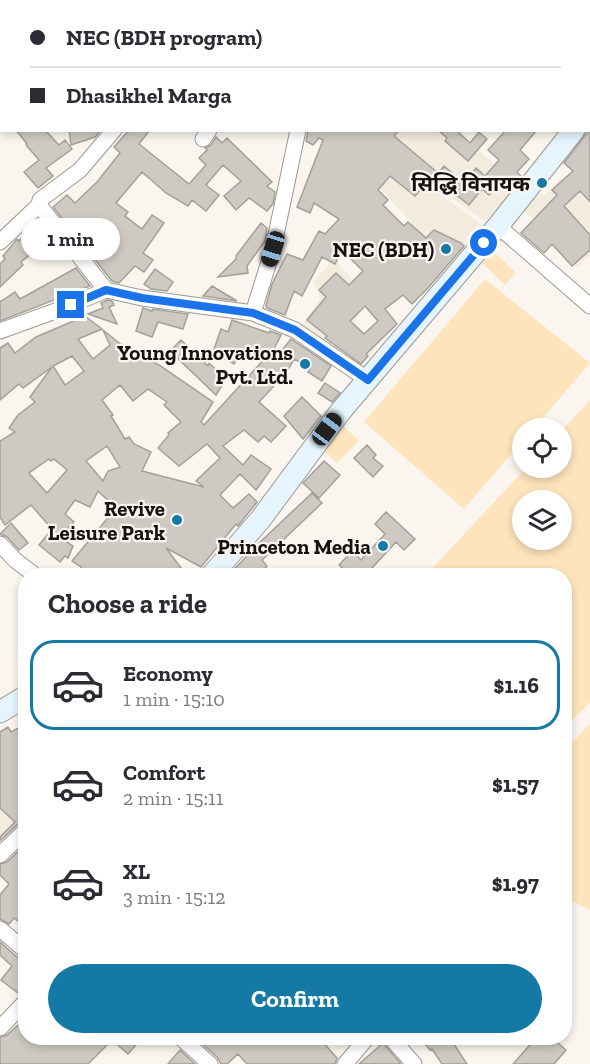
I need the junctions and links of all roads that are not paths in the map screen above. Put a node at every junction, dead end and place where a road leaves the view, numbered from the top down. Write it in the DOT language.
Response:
graph roads {
  1 [pos="112,132"];
  2 [pos="298,132"];
  3 [pos="572,132"];
  4 [pos="39,205"];
  5 [pos="498,226"];
  6 [pos="0,242"];
  7 [pos="106,290"];
  8 [pos="590,306"];
  9 [pos="253,313"];
  10 [pos="0,331"];
  11 [pos="368,380"];
  12 [pos="0,544"];
  13 [pos="26,568"];
  14 [pos="218,568"];
  15 [pos="18,701"];
  16 [pos="0,712"];
  17 [pos="18,838"];
  18 [pos="0,855"];
  19 [pos="0,929"];
  20 [pos="18,944"];
  21 [pos="18,1009"];
  22 [pos="0,1028"];
  23 [pos="189,1045"];
  24 [pos="361,1045"];
  25 [pos="397,1045"];
  26 [pos="210,1064"];
  27 [pos="345,1064"];
  28 [pos="414,1064"];
  1 -- 4 [label="street"];
  2 -- 9 [label="street"];
  3 -- 5 [label="street"];
  4 -- 6 [label="street"];
  4 -- 7 [label="street"];
  5 -- 8 [label="street"];
  5 -- 11 [label="street"];
  7 -- 9 [label="street"];
  7 -- 10 [label="street"];
  9 -- 11 [label="street"];
  11 -- 14 [label="street"];
  12 -- 13 [label="street"];
  15 -- 16 [label="street"];
  17 -- 18 [label="street"];
  19 -- 20 [label="street"];
  21 -- 22 [label="street"];
  23 -- 26 [label="street"];
  24 -- 27 [label="street"];
  25 -- 28 [label="street"];
}
